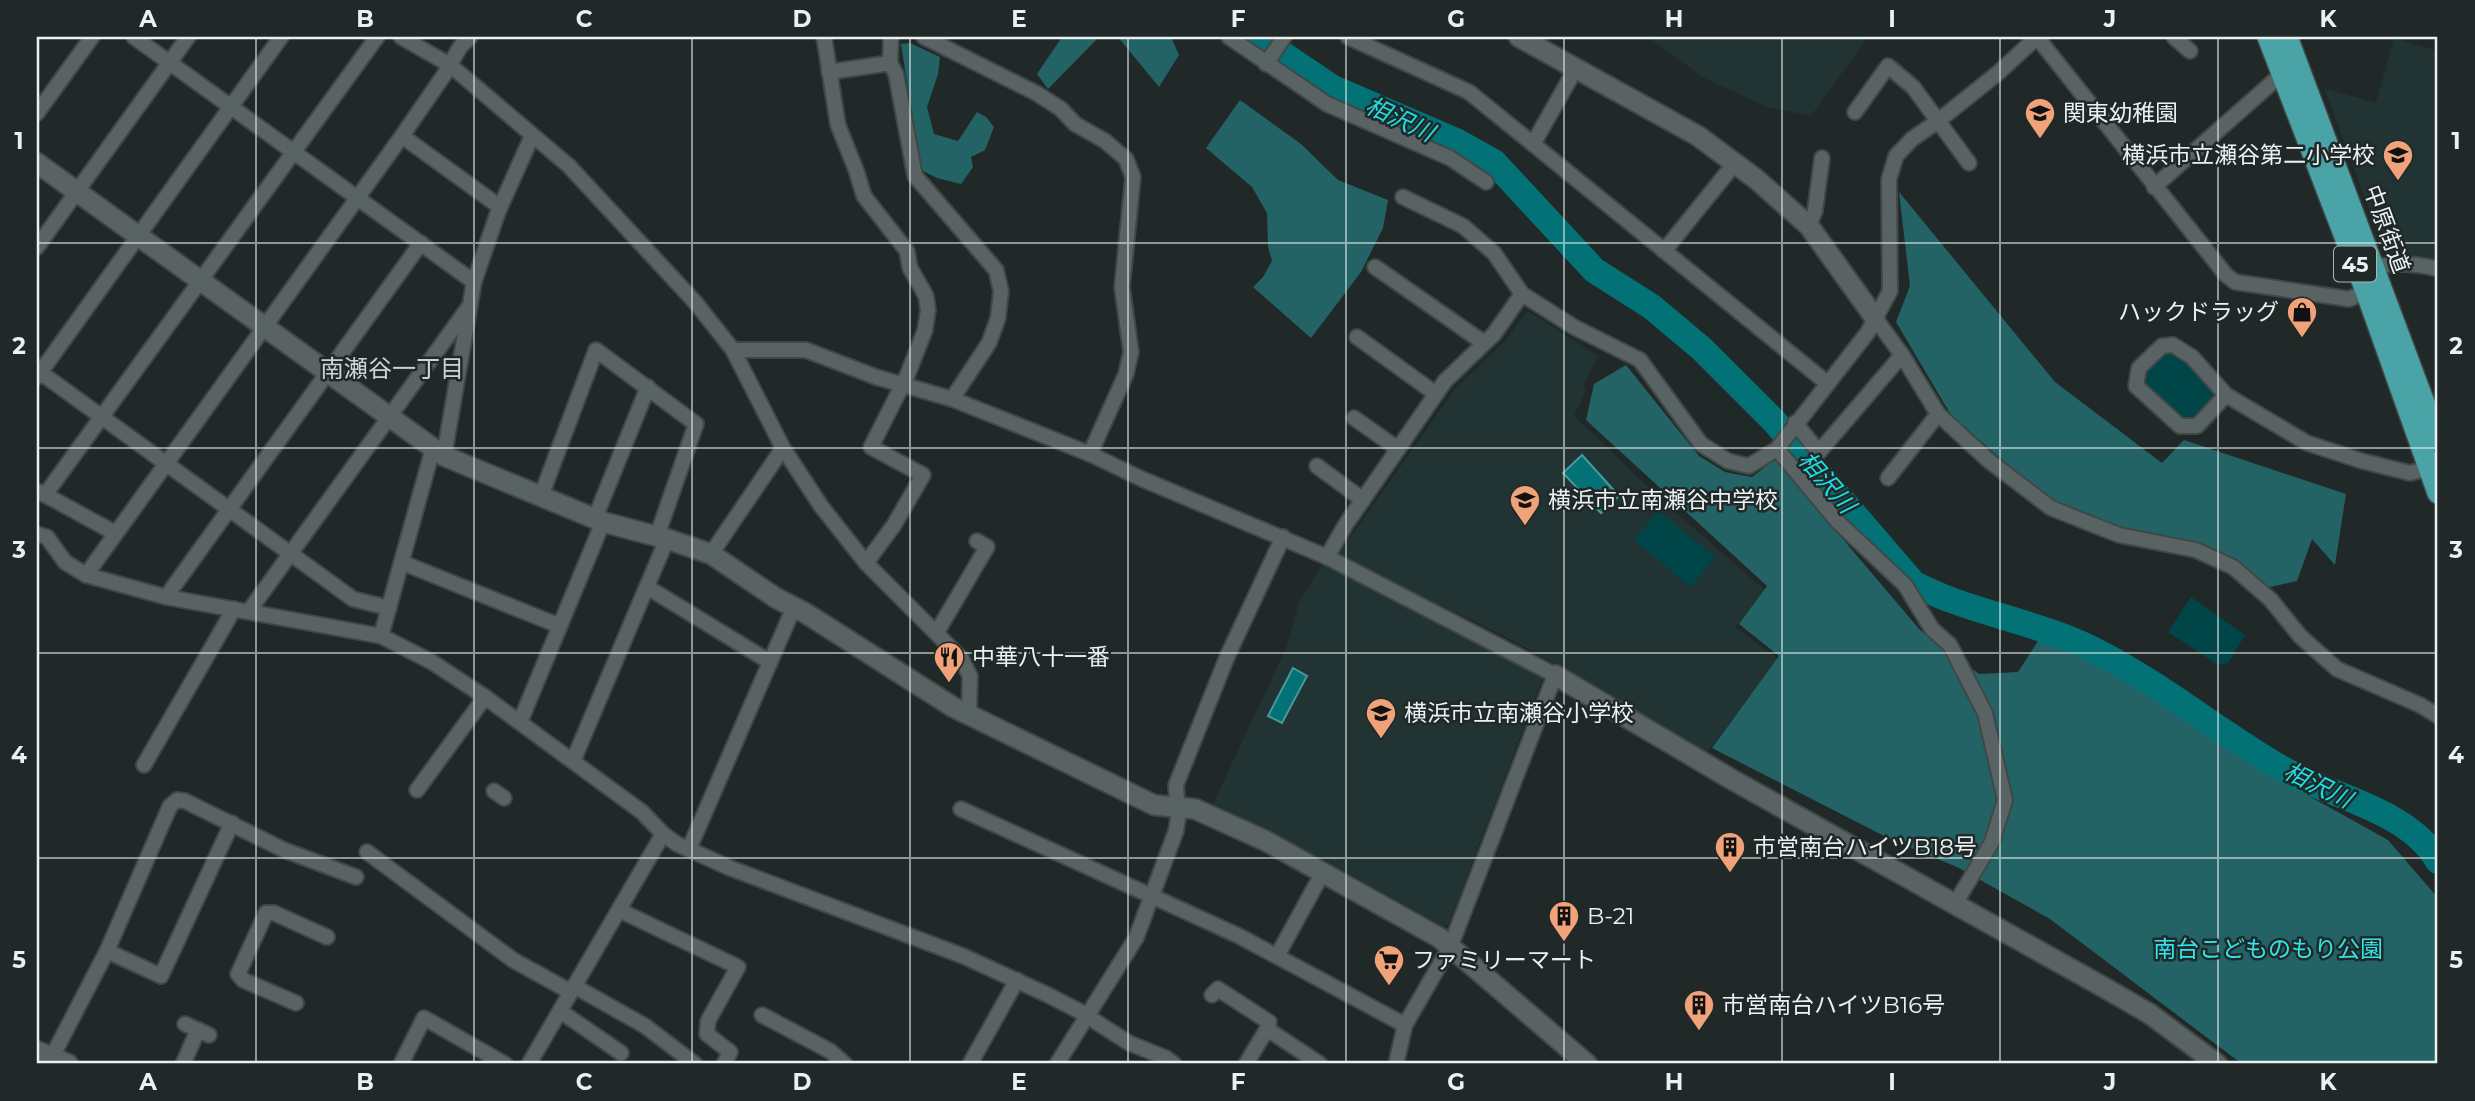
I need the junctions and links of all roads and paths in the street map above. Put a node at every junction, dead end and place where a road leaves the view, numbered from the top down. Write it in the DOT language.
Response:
graph roads {
  1 [pos="92,37"];
  2 [pos="134,37"];
  3 [pos="188,37"];
  4 [pos="281,37"];
  5 [pos="377,37"];
  6 [pos="401,37"];
  7 [pos="470,37"];
  8 [pos="824,37"];
  9 [pos="891,37"];
  10 [pos="924,37"];
  11 [pos="1229,37"];
  12 [pos="1348,37"];
  13 [pos="1519,37"];
  14 [pos="2037,37"];
  15 [pos="2174,37"];
  16 [pos="2268,37"];
  17 [pos="2287,37"];
  18 [pos="1282,39"];
  19 [pos="2190,51"];
  20 [pos="1268,61"];
  21 [pos="170,62"];
  22 [pos="890,63"];
  23 [pos="450,65"];
  24 [pos="1576,68"];
  25 [pos="829,72"];
  26 [pos="2283,74"];
  27 [pos="231,106"];
  28 [pos="1855,112"];
  29 [pos="37,113"];
  30 [pos="1938,121"];
  31 [pos="402,136"];
  32 [pos="532,136"];
  33 [pos="1533,144"];
  34 [pos="294,151"];
  35 [pos="1822,158"];
  36 [pos="37,163"];
  37 [pos="1735,163"];
  38 [pos="1969,163"];
  39 [pos="1486,182"];
  40 [pos="2154,187"];
  41 [pos="77,192"];
  42 [pos="358,197"];
  43 [pos="1403,197"];
  44 [pos="500,207"];
  45 [pos="1809,226"];
  46 [pos="138,236"];
  47 [pos="421,243"];
  48 [pos="37,247"];
  49 [pos="1664,251"];
  50 [pos="1375,267"];
  51 [pos="2438,269"];
  52 [pos="2370,280"];
  53 [pos="200,281"];
  54 [pos="474,282"];
  55 [pos="1522,295"];
  56 [pos="468,308"];
  57 [pos="1875,318"];
  58 [pos="264,327"];
  59 [pos="1357,337"];
  60 [pos="1484,343"];
  61 [pos="733,350"];
  62 [pos="1902,355"];
  63 [pos="328,373"];
  64 [pos="38,374"];
  65 [pos="1827,383"];
  66 [pos="902,385"];
  67 [pos="648,387"];
  68 [pos="1436,394"];
  69 [pos="2226,395"];
  70 [pos="952,399"];
  71 [pos="1938,414"];
  72 [pos="102,417"];
  73 [pos="389,417"];
  74 [pos="1354,418"];
  75 [pos="1793,426"];
  76 [pos="2438,440"];
  77 [pos="1779,445"];
  78 [pos="783,448"];
  79 [pos="1398,449"];
  80 [pos="438,452"];
  81 [pos="1090,454"];
  82 [pos="165,464"];
  83 [pos="1317,467"];
  84 [pos="2429,468"];
  85 [pos="1888,478"];
  86 [pos="41,493"];
  87 [pos="2438,493"];
  88 [pos="541,496"];
  89 [pos="1363,500"];
  90 [pos="229,510"];
  91 [pos="599,520"];
  92 [pos="116,533"];
  93 [pos="37,534"];
  94 [pos="1283,537"];
  95 [pos="662,538"];
  96 [pos="977,541"];
  97 [pos="290,554"];
  98 [pos="711,554"];
  99 [pos="1327,556"];
  100 [pos="403,563"];
  101 [pos="866,563"];
  102 [pos="86,575"];
  103 [pos="647,587"];
  104 [pos="166,597"];
  105 [pos="794,607"];
  106 [pos="389,608"];
  107 [pos="234,609"];
  108 [pos="249,611"];
  109 [pos="560,626"];
  110 [pos="937,632"];
  111 [pos="381,636"];
  112 [pos="770,662"];
  113 [pos="1555,675"];
  114 [pos="485,697"];
  115 [pos="969,715"];
  116 [pos="2438,716"];
  117 [pos="520,722"];
  118 [pos="573,761"];
  119 [pos="144,765"];
  120 [pos="417,790"];
  121 [pos="1177,807"];
  122 [pos="961,809"];
  123 [pos="232,823"];
  124 [pos="663,834"];
  125 [pos="689,849"];
  126 [pos="367,852"];
  127 [pos="1322,873"];
  128 [pos="356,877"];
  129 [pos="1152,895"];
  130 [pos="1955,904"];
  131 [pos="620,910"];
  132 [pos="327,937"];
  133 [pos="1451,945"];
  134 [pos="107,951"];
  135 [pos="1277,956"];
  136 [pos="1017,980"];
  137 [pos="573,989"];
  138 [pos="1212,995"];
  139 [pos="296,1003"];
  140 [pos="560,1011"];
  141 [pos="762,1015"];
  142 [pos="1088,1016"];
  143 [pos="1405,1025"];
  144 [pos="1267,1029"];
  145 [pos="197,1030"];
  146 [pos="621,1053"];
  147 [pos="52,1057"];
  148 [pos="685,1061"];
  149 [pos="183,1064"];
  150 [pos="401,1064"];
  151 [pos="505,1064"];
  152 [pos="529,1064"];
  153 [pos="724,1064"];
  154 [pos="845,1064"];
  155 [pos="970,1064"];
  156 [pos="1057,1064"];
  157 [pos="1174,1064"];
  158 [pos="1246,1064"];
  159 [pos="1320,1064"];
  160 [pos="1396,1064"];
  161 [pos="1587,1064"];
  162 [pos="2217,1064"];
  1 -- 29 [label="street"];
  2 -- 21 [label="street"];
  3 -- 21 [label="street"];
  4 -- 27 [label="street"];
  5 -- 34 [label="street"];
  6 -- 23 [label="street"];
  7 -- 23 [label="street"];
  8 -- 25 [label="street"];
  9 -- 22 [label="street"];
  10 -- 81 [label="street"];
  11 -- 20 [label="street"];
  12 -- 33 [label="street"];
  13 -- 24 [label="street"];
  14 -- 30 [label="street"];
  14 -- 40 [label="street"];
  15 -- 19 [label="street"];
  16 -- 26 [label="main road, 中原街道 / 45"];
  17 -- 52 [label="main road, 中原街道 / 45"];
  18 -- 20 [label="street"];
  20 -- 39 [label="street"];
  21 -- 27 [label="street"];
  21 -- 41 [label="street"];
  22 -- 25 [label="street"];
  22 -- 70 [label="street"];
  23 -- 31 [label="street"];
  23 -- 32 [label="street"];
  24 -- 33 [label="street"];
  24 -- 37 [label="street"];
  25 -- 66 [label="street"];
  26 -- 40 [label="street"];
  26 -- 52 [label="main road, 中原街道 / 45"];
  27 -- 34 [label="street"];
  27 -- 46 [label="street"];
  28 -- 30 [label="street"];
  30 -- 38 [label="street"];
  30 -- 57 [label="street"];
  31 -- 42 [label="street"];
  31 -- 44 [label="street"];
  32 -- 44 [label="street"];
  32 -- 61 [label="street"];
  33 -- 49 [label="street"];
  34 -- 42 [label="street"];
  34 -- 53 [label="street"];
  35 -- 45 [label="street"];
  36 -- 41 [label="street"];
  37 -- 45 [label="street"];
  37 -- 49 [label="street"];
  40 -- 52 [label="street"];
  41 -- 46 [label="street"];
  41 -- 48 [label="street"];
  42 -- 47 [label="street"];
  42 -- 58 [label="street"];
  43 -- 55 [label="street"];
  44 -- 54 [label="street"];
  45 -- 57 [label="street"];
  46 -- 53 [label="street"];
  46 -- 64 [label="street"];
  47 -- 54 [label="street"];
  47 -- 63 [label="street"];
  49 -- 65 [label="street"];
  50 -- 60 [label="street"];
  51 -- 52 [label="street"];
  52 -- 76 [label="main road, 中原街道 / 45"];
  52 -- 84 [label="main road, 中原街道 / 45"];
  53 -- 58 [label="street"];
  53 -- 72 [label="street"];
  54 -- 56 [label="street"];
  55 -- 60 [label="street"];
  55 -- 77 [label="street"];
  56 -- 73 [label="street"];
  56 -- 80 [label="street"];
  57 -- 62 [label="street"];
  57 -- 65 [label="street"];
  58 -- 63 [label="street"];
  58 -- 82 [label="street"];
  59 -- 68 [label="street"];
  60 -- 68 [label="street"];
  61 -- 66 [label="street"];
  61 -- 78 [label="street"];
  62 -- 71 [label="street"];
  62 -- 75 [label="street"];
  63 -- 73 [label="street"];
  63 -- 90 [label="street"];
  64 -- 72 [label="street"];
  65 -- 75 [label="street"];
  66 -- 70 [label="street"];
  66 -- 101 [label="street"];
  67 -- 88 [label="street"];
  67 -- 91 [label="street"];
  67 -- 95 [label="street"];
  68 -- 79 [label="street"];
  69 -- 69 [label="street"];
  69 -- 84 [label="street"];
  70 -- 81 [label="street"];
  71 -- 85 [label="street"];
  71 -- 116 [label="street"];
  72 -- 82 [label="street"];
  72 -- 86 [label="street"];
  73 -- 80 [label="street"];
  73 -- 97 [label="street"];
  74 -- 79 [label="street"];
  75 -- 77 [label="street"];
  77 -- 130 [label="street"];
  78 -- 98 [label="street"];
  78 -- 101 [label="street"];
  79 -- 89 [label="street"];
  80 -- 88 [label="street"];
  80 -- 100 [label="street"];
  81 -- 94 [label="street"];
  82 -- 90 [label="street"];
  82 -- 92 [label="street"];
  83 -- 89 [label="street"];
  84 -- 87 [label="main road, 中原街道 / 45"];
  86 -- 92 [label="street"];
  88 -- 91 [label="street"];
  89 -- 99 [label="street"];
  90 -- 97 [label="street"];
  90 -- 104 [label="street"];
  91 -- 95 [label="street"];
  91 -- 109 [label="street"];
  92 -- 102 [label="street"];
  93 -- 102 [label="street"];
  94 -- 99 [label="street"];
  94 -- 121 [label="street"];
  95 -- 98 [label="street"];
  95 -- 103 [label="street"];
  96 -- 110 [label="street"];
  97 -- 106 [label="street"];
  97 -- 108 [label="street"];
  98 -- 105 [label="street"];
  99 -- 113 [label="street"];
  100 -- 106 [label="street"];
  100 -- 109 [label="street"];
  101 -- 110 [label="street"];
  102 -- 104 [label="street"];
  103 -- 112 [label="street"];
  103 -- 118 [label="street"];
  104 -- 107 [label="street"];
  105 -- 112 [label="street"];
  105 -- 115 [label="street"];
  106 -- 111 [label="street"];
  107 -- 108 [label="street"];
  107 -- 119 [label="street"];
  108 -- 111 [label="street"];
  109 -- 117 [label="street"];
  110 -- 115 [label="street"];
  111 -- 114 [label="street"];
  112 -- 125 [label="street"];
  113 -- 130 [label="street"];
  113 -- 133 [label="street"];
  114 -- 117 [label="street"];
  114 -- 120 [label="street"];
  115 -- 121 [label="street"];
  117 -- 118 [label="street"];
  118 -- 124 [label="street"];
  121 -- 127 [label="street"];
  121 -- 129 [label="street"];
  122 -- 129 [label="street"];
  123 -- 128 [label="street"];
  123 -- 134 [label="street"];
  123 -- 134 [label="street"];
  124 -- 125 [label="street"];
  124 -- 131 [label="street"];
  125 -- 136 [label="street"];
  126 -- 137 [label="street"];
  127 -- 133 [label="street"];
  127 -- 135 [label="street"];
  129 -- 135 [label="street"];
  129 -- 142 [label="street"];
  130 -- 162 [label="street"];
  131 -- 137 [label="street"];
  131 -- 153 [label="street"];
  132 -- 139 [label="street"];
  133 -- 143 [label="street"];
  133 -- 161 [label="street"];
  134 -- 147 [label="street"];
  135 -- 143 [label="street"];
  136 -- 142 [label="street"];
  136 -- 155 [label="street"];
  137 -- 140 [label="street"];
  137 -- 148 [label="street"];
  138 -- 144 [label="street"];
  140 -- 146 [label="street"];
  140 -- 152 [label="street"];
  141 -- 154 [label="street"];
  142 -- 156 [label="street"];
  142 -- 157 [label="street"];
  143 -- 160 [label="street"];
  144 -- 158 [label="street"];
  144 -- 159 [label="street"];
  145 -- 149 [label="street"];
  150 -- 151 [label="street"];
}
